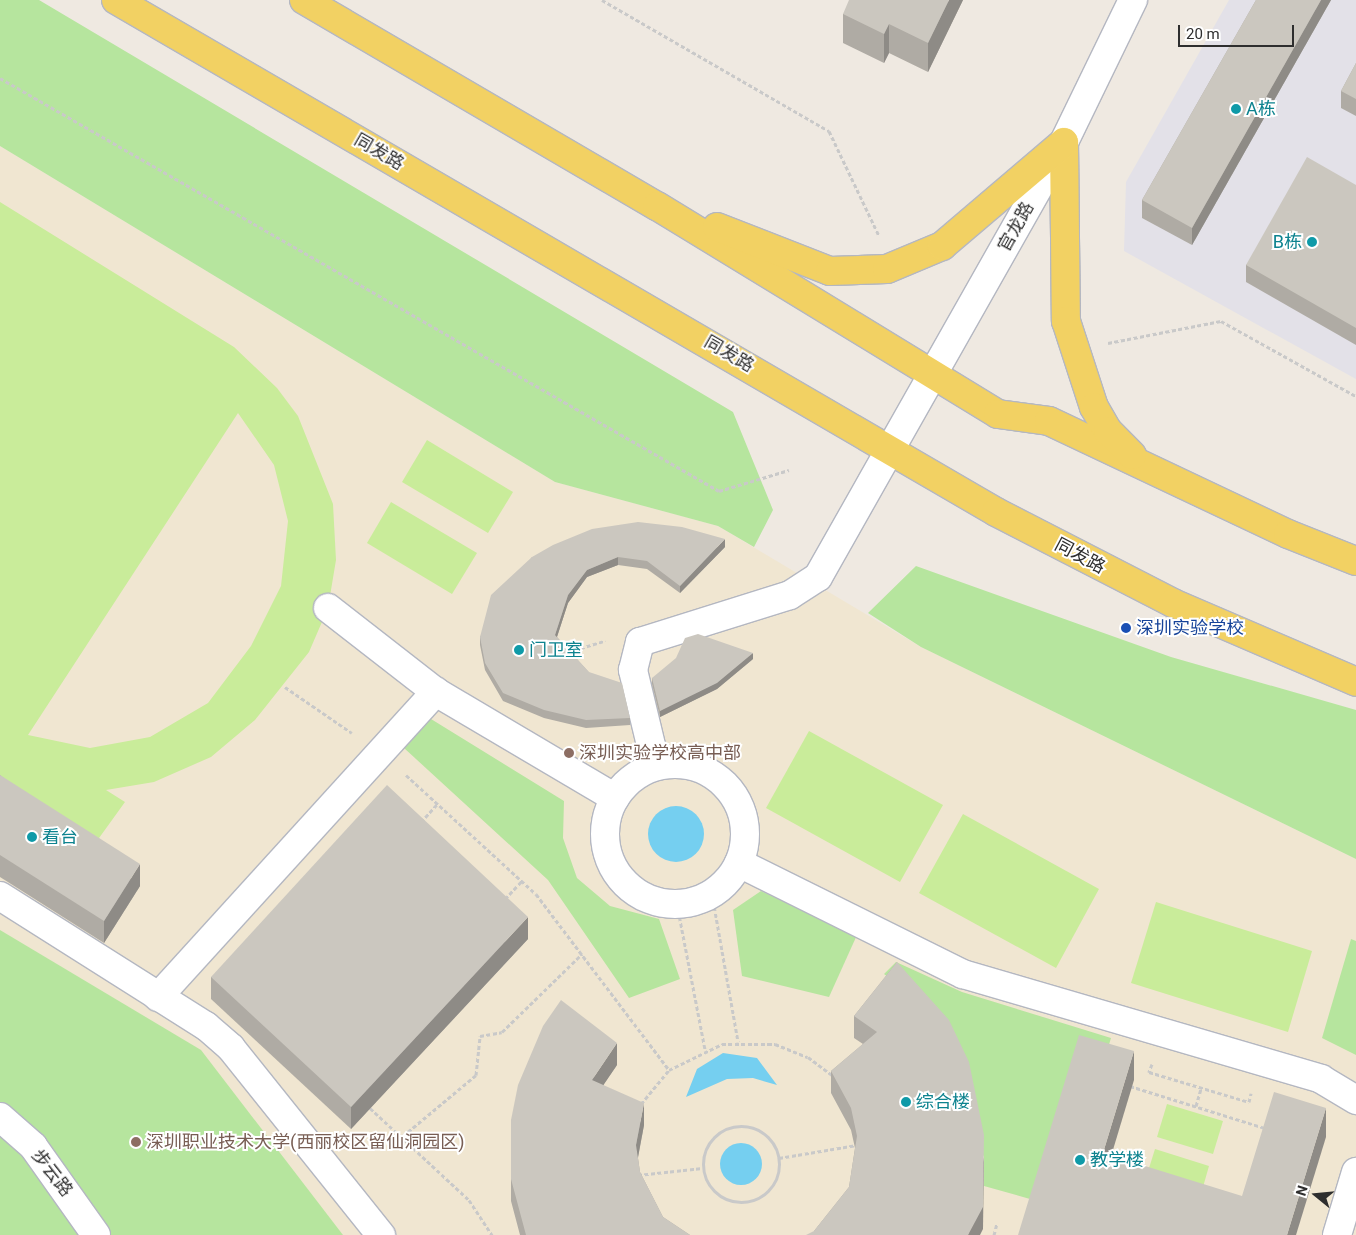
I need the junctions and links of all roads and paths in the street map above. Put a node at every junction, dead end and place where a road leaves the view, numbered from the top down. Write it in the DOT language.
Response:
graph roads {
  1 [pos="116,0"];
  2 [pos="304,0"];
  3 [pos="602,0"];
  4 [pos="1133,0"];
  5 [pos="0,78"];
  6 [pos="1064,142"];
  7 [pos="657,206"];
  8 [pos="880,239"];
  9 [pos="1102,344"];
  10 [pos="934,375"];
  11 [pos="1356,396"];
  12 [pos="891,450"];
  13 [pos="789,470"];
  14 [pos="1150,470"];
  15 [pos="1356,561"];
  16 [pos="328,608"];
  17 [pos="637,647"];
  18 [pos="561,654"];
  19 [pos="1356,682"];
  20 [pos="285,687"];
  21 [pos="436,692"];
  22 [pos="381,753"];
  23 [pos="656,766"];
  24 [pos="615,798"];
  25 [pos="437,804"];
  26 [pos="419,824"];
  27 [pos="739,863"];
  28 [pos="522,881"];
  29 [pos="712,894"];
  30 [pos="0,896"];
  31 [pos="502,902"];
  32 [pos="677,904"];
  33 [pos="582,954"];
  34 [pos="158,997"];
  35 [pos="738,1042"];
  36 [pos="705,1049"];
  37 [pos="669,1070"];
  38 [pos="1149,1072"];
  39 [pos="837,1079"];
  40 [pos="1123,1084"];
  41 [pos="1202,1087"];
  42 [pos="1356,1100"];
  43 [pos="1249,1102"];
  44 [pos="1196,1106"];
  45 [pos="639,1107"];
  46 [pos="370,1108"];
  47 [pos="0,1117"];
  48 [pos="1275,1131"];
  49 [pos="402,1136"];
  50 [pos="860,1145"];
  51 [pos="778,1158"];
  52 [pos="703,1168"];
  53 [pos="1356,1172"];
  54 [pos="635,1175"];
  55 [pos="997,1223"];
  56 [pos="96,1235"];
  57 [pos="381,1235"];
  58 [pos="492,1235"];
  59 [pos="994,1235"];
  60 [pos="1337,1235"];
  1 -- 12 [label="main road, 同发路"];
  2 -- 7 [label="main road"];
  3 -- 8 [label="path"];
  4 -- 6 [label="street, 官龙路"];
  5 -- 13 [label="path"];
  6 -- 7 [label="main road"];
  6 -- 10 [label="street, 官龙路"];
  6 -- 14 [label="main road"];
  7 -- 10 [label="main road"];
  9 -- 11 [label="path"];
  10 -- 12 [label="street, 官龙路"];
  10 -- 14 [label="main road"];
  12 -- 17 [label="street, 官龙路"];
  12 -- 19 [label="main road, 同发路"];
  14 -- 15 [label="main road"];
  16 -- 21 [label="street"];
  17 -- 18 [label="path"];
  17 -- 23 [label="street"];
  20 -- 22 [label="path"];
  21 -- 22 [label="street"];
  21 -- 24 [label="street"];
  22 -- 25 [label="path"];
  22 -- 34 [label="street"];
  23 -- 24 [label="street"];
  23 -- 27 [label="street"];
  24 -- 32 [label="street"];
  25 -- 26 [label="path"];
  25 -- 28 [label="path"];
  27 -- 29 [label="street"];
  27 -- 42 [label="street"];
  28 -- 31 [label="path"];
  28 -- 33 [label="path"];
  29 -- 32 [label="street"];
  29 -- 35 [label="path"];
  30 -- 34 [label="street"];
  32 -- 36 [label="path"];
  33 -- 37 [label="path"];
  33 -- 49 [label="path"];
  34 -- 57 [label="street"];
  35 -- 36 [label="path"];
  35 -- 39 [label="path"];
  36 -- 37 [label="path"];
  37 -- 45 [label="path"];
  38 -- 41 [label="path"];
  40 -- 44 [label="path"];
  41 -- 43 [label="path"];
  41 -- 44 [label="path"];
  44 -- 48 [label="path"];
  46 -- 49 [label="path"];
  47 -- 56 [label="street, 步云路"];
  49 -- 58 [label="path"];
  50 -- 51 [label="path"];
  51 -- 52 [label="path"];
  51 -- 52 [label="path"];
  52 -- 54 [label="path"];
  53 -- 60 [label="street"];
  55 -- 59 [label="path"];
}
